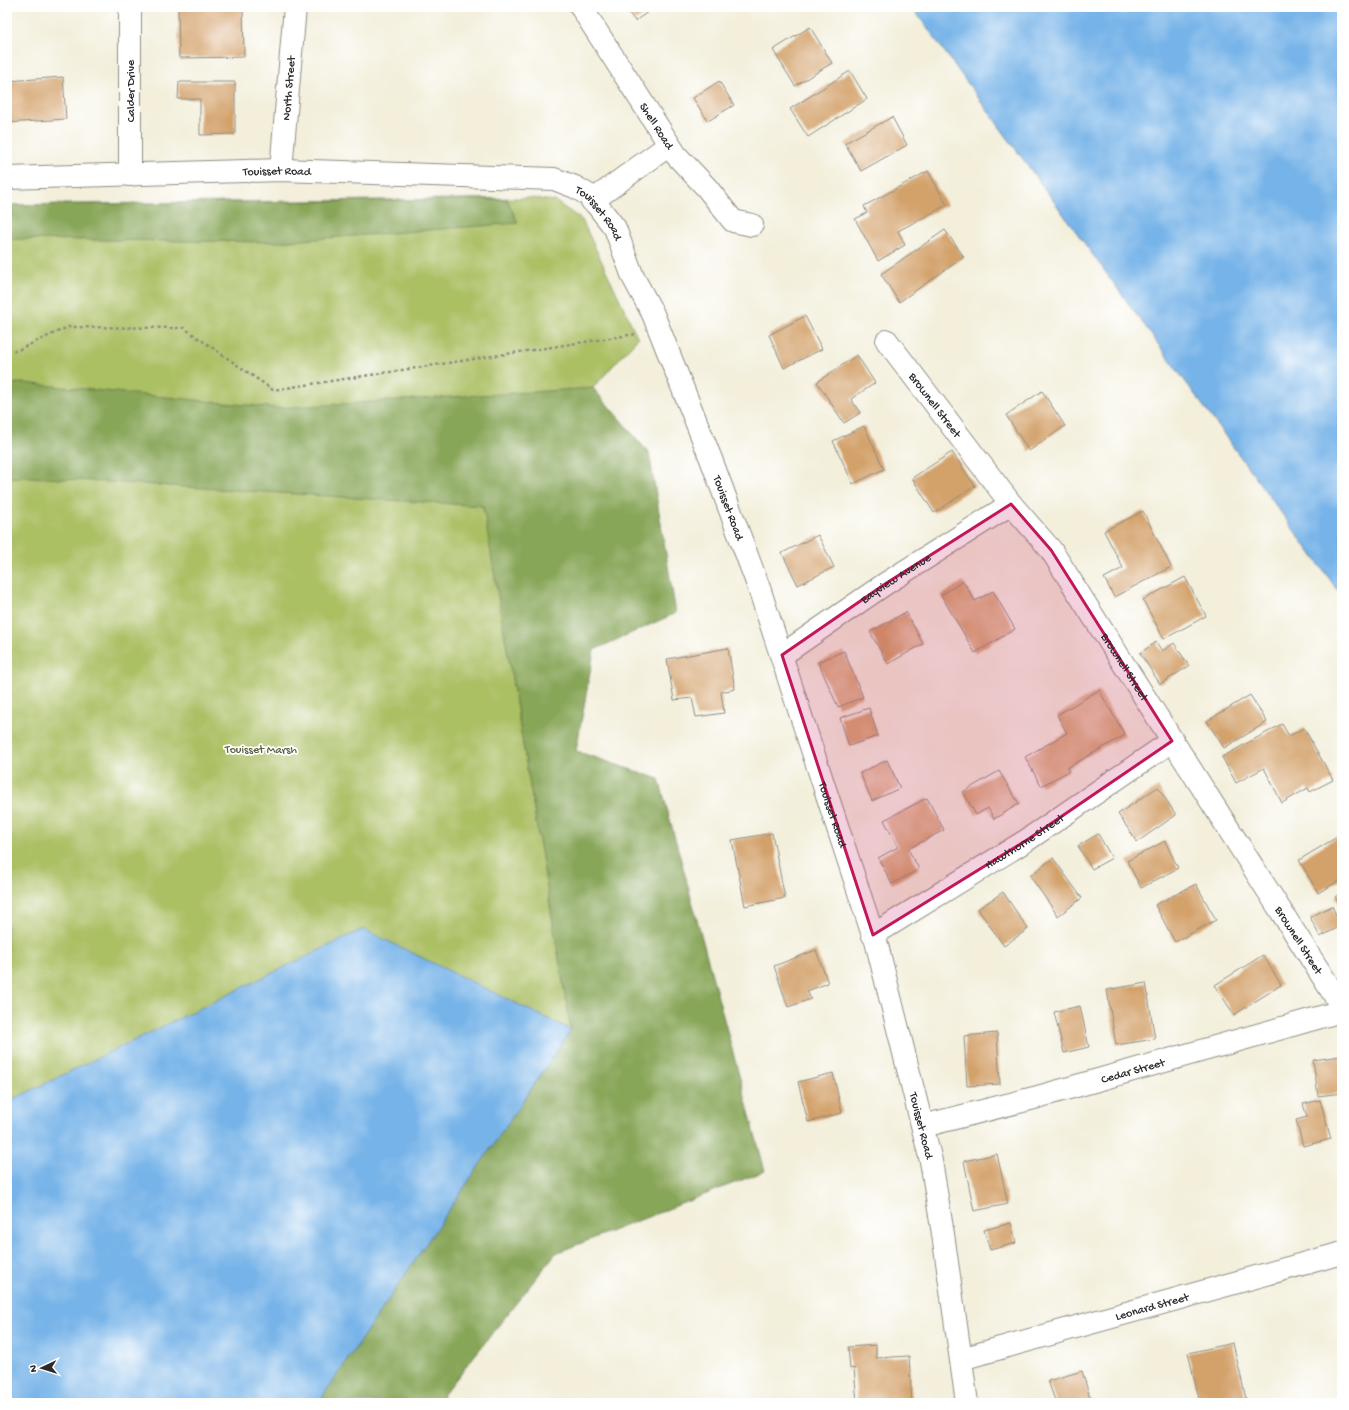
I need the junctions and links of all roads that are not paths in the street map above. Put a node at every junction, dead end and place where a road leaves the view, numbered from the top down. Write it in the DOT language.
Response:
graph roads {
  1 [pos="130,7"];
  2 [pos="295,7"];
  3 [pos="581,7"];
  4 [pos="669,145"];
  5 [pos="281,170"];
  6 [pos="130,175"];
  7 [pos="7,178"];
  8 [pos="592,201"];
  9 [pos="752,225"];
  10 [pos="887,341"];
  11 [pos="1011,504"];
  12 [pos="782,654"];
  13 [pos="1172,741"];
  14 [pos="873,935"];
  15 [pos="1342,1007"];
  16 [pos="1342,1011"];
  17 [pos="923,1126"];
  18 [pos="1342,1253"];
  19 [pos="961,1359"];
  20 [pos="968,1403"];
  1 -- 6 [label="street, Calder Drive"];
  2 -- 5 [label="street, North Street"];
  3 -- 4 [label="street, Shell Road"];
  4 -- 8 [label="street"];
  4 -- 9 [label="street, Shell Road"];
  5 -- 6 [label="street, Touisset Road"];
  5 -- 8 [label="street, Touisset Road"];
  6 -- 7 [label="street, Touisset Road"];
  8 -- 12 [label="street, Touisset Road"];
  10 -- 11 [label="street, Brownell Street"];
  11 -- 12 [label="street, Bayview Avenue"];
  11 -- 13 [label="street, Brownell Street"];
  12 -- 14 [label="street, Touisset Road"];
  13 -- 14 [label="street, Hawthorne Street"];
  13 -- 15 [label="street, Brownell Street"];
  14 -- 17 [label="street, Touisset Road"];
  16 -- 17 [label="street, Cedar Street"];
  17 -- 19 [label="street, Touisset Road"];
  18 -- 19 [label="street, Leonard Street"];
  19 -- 20 [label="street, Touisset Road"];
}
